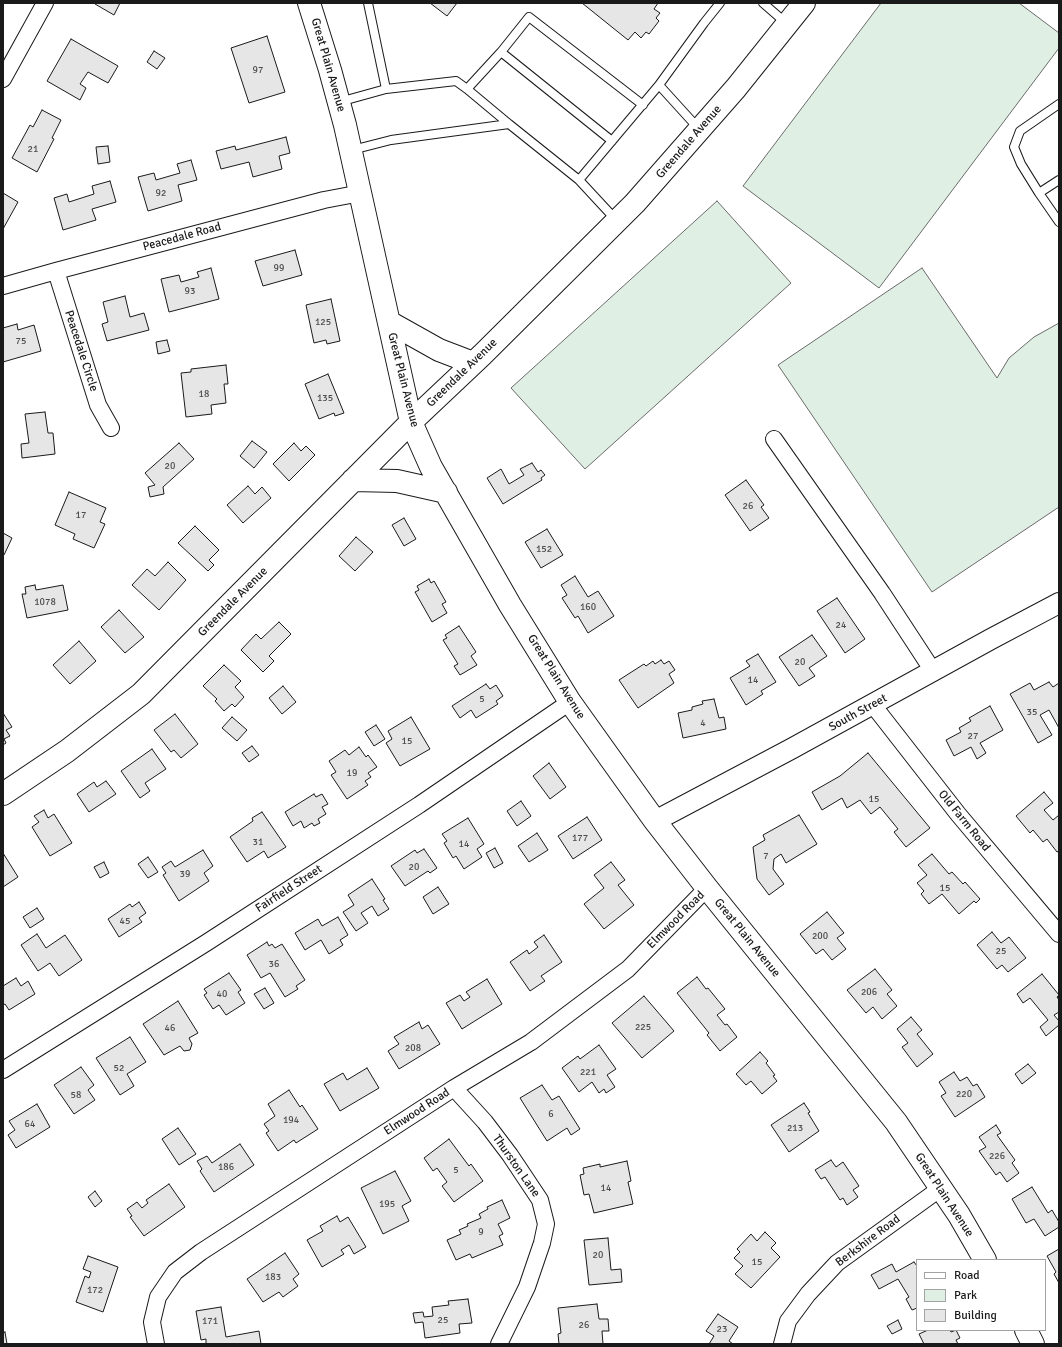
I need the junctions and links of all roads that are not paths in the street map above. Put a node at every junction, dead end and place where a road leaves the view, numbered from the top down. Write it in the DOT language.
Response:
graph roads {
  1 [pos="45,3"];
  2 [pos="309,3"];
  3 [pos="368,3"];
  4 [pos="720,3"];
  5 [pos="763,3"];
  6 [pos="804,3"];
  7 [pos="788,24"];
  8 [pos="501,52"];
  9 [pos="3,79"];
  10 [pos="659,85"];
  11 [pos="386,89"];
  12 [pos="467,90"];
  13 [pos="339,102"];
  14 [pos="1059,104"];
  15 [pos="642,105"];
  16 [pos="509,124"];
  17 [pos="700,130"];
  18 [pos="612,141"];
  19 [pos="351,150"];
  20 [pos="579,180"];
  21 [pos="1059,180"];
  22 [pos="361,193"];
  23 [pos="1039,193"];
  24 [pos="617,221"];
  25 [pos="1059,222"];
  26 [pos="56,271"];
  27 [pos="3,286"];
  28 [pos="389,322"];
  29 [pos="473,363"];
  30 [pos="410,422"];
  31 [pos="111,428"];
  32 [pos="774,439"];
  33 [pos="353,480"];
  34 [pos="446,492"];
  35 [pos="1059,603"];
  36 [pos="933,671"];
  37 [pos="570,702"];
  38 [pos="873,705"];
  39 [pos="3,794"];
  40 [pos="655,821"];
  41 [pos="707,888"];
  42 [pos="1059,934"];
  43 [pos="3,1070"];
  44 [pos="454,1088"];
  45 [pos="941,1188"];
  46 [pos="984,1259"];
  47 [pos="1026,1331"];
  48 [pos="156,1344"];
  49 [pos="499,1344"];
  50 [pos="782,1344"];
  51 [pos="1033,1344"];
  1 -- 9 [label="street"];
  2 -- 13 [label="main road, Great Plain Avenue"];
  3 -- 11 [label="lane"];
  4 -- 10 [label="lane"];
  5 -- 7 [label="lane"];
  6 -- 7 [label="main road, Greendale Avenue"];
  7 -- 17 [label="main road, Greendale Avenue"];
  8 -- 12 [label="lane"];
  8 -- 15 [label="lane"];
  8 -- 18 [label="lane"];
  10 -- 15 [label="lane"];
  10 -- 17 [label="lane"];
  11 -- 12 [label="lane"];
  11 -- 13 [label="lane"];
  12 -- 16 [label="lane"];
  13 -- 19 [label="main road, Great Plain Avenue"];
  14 -- 23 [label="lane"];
  15 -- 18 [label="lane"];
  16 -- 19 [label="lane"];
  16 -- 20 [label="lane"];
  17 -- 24 [label="main road, Greendale Avenue"];
  18 -- 20 [label="lane"];
  19 -- 22 [label="main road, Great Plain Avenue"];
  20 -- 24 [label="lane"];
  21 -- 23 [label="lane"];
  22 -- 26 [label="street, Peacedale Road"];
  22 -- 28 [label="main road, Great Plain Avenue"];
  23 -- 25 [label="lane"];
  24 -- 29 [label="main road, Greendale Avenue"];
  26 -- 27 [label="street, Peacedale Road"];
  26 -- 31 [label="street, Peacedale Circle"];
  28 -- 29 [label="main road"];
  28 -- 30 [label="main road, Great Plain Avenue"];
  29 -- 30 [label="main road, Greendale Avenue"];
  30 -- 33 [label="main road, Greendale Avenue"];
  30 -- 34 [label="main road, Great Plain Avenue"];
  32 -- 36 [label="street"];
  33 -- 34 [label="main road"];
  33 -- 39 [label="main road, Greendale Avenue"];
  34 -- 37 [label="main road, Great Plain Avenue"];
  35 -- 36 [label="street, South Street"];
  36 -- 38 [label="street, South Street"];
  37 -- 40 [label="main road, Great Plain Avenue"];
  37 -- 43 [label="street, Fairfield Street"];
  38 -- 40 [label="street, South Street"];
  38 -- 42 [label="street, Old Farm Road"];
  40 -- 41 [label="main road, Great Plain Avenue"];
  41 -- 44 [label="street, Elmwood Road"];
  41 -- 45 [label="main road, Great Plain Avenue"];
  44 -- 48 [label="street, Elmwood Road"];
  44 -- 49 [label="street, Thurston Lane"];
  45 -- 46 [label="main road, Great Plain Avenue"];
  45 -- 50 [label="street, Berkshire Road"];
  47 -- 51 [label="main road"];
}
